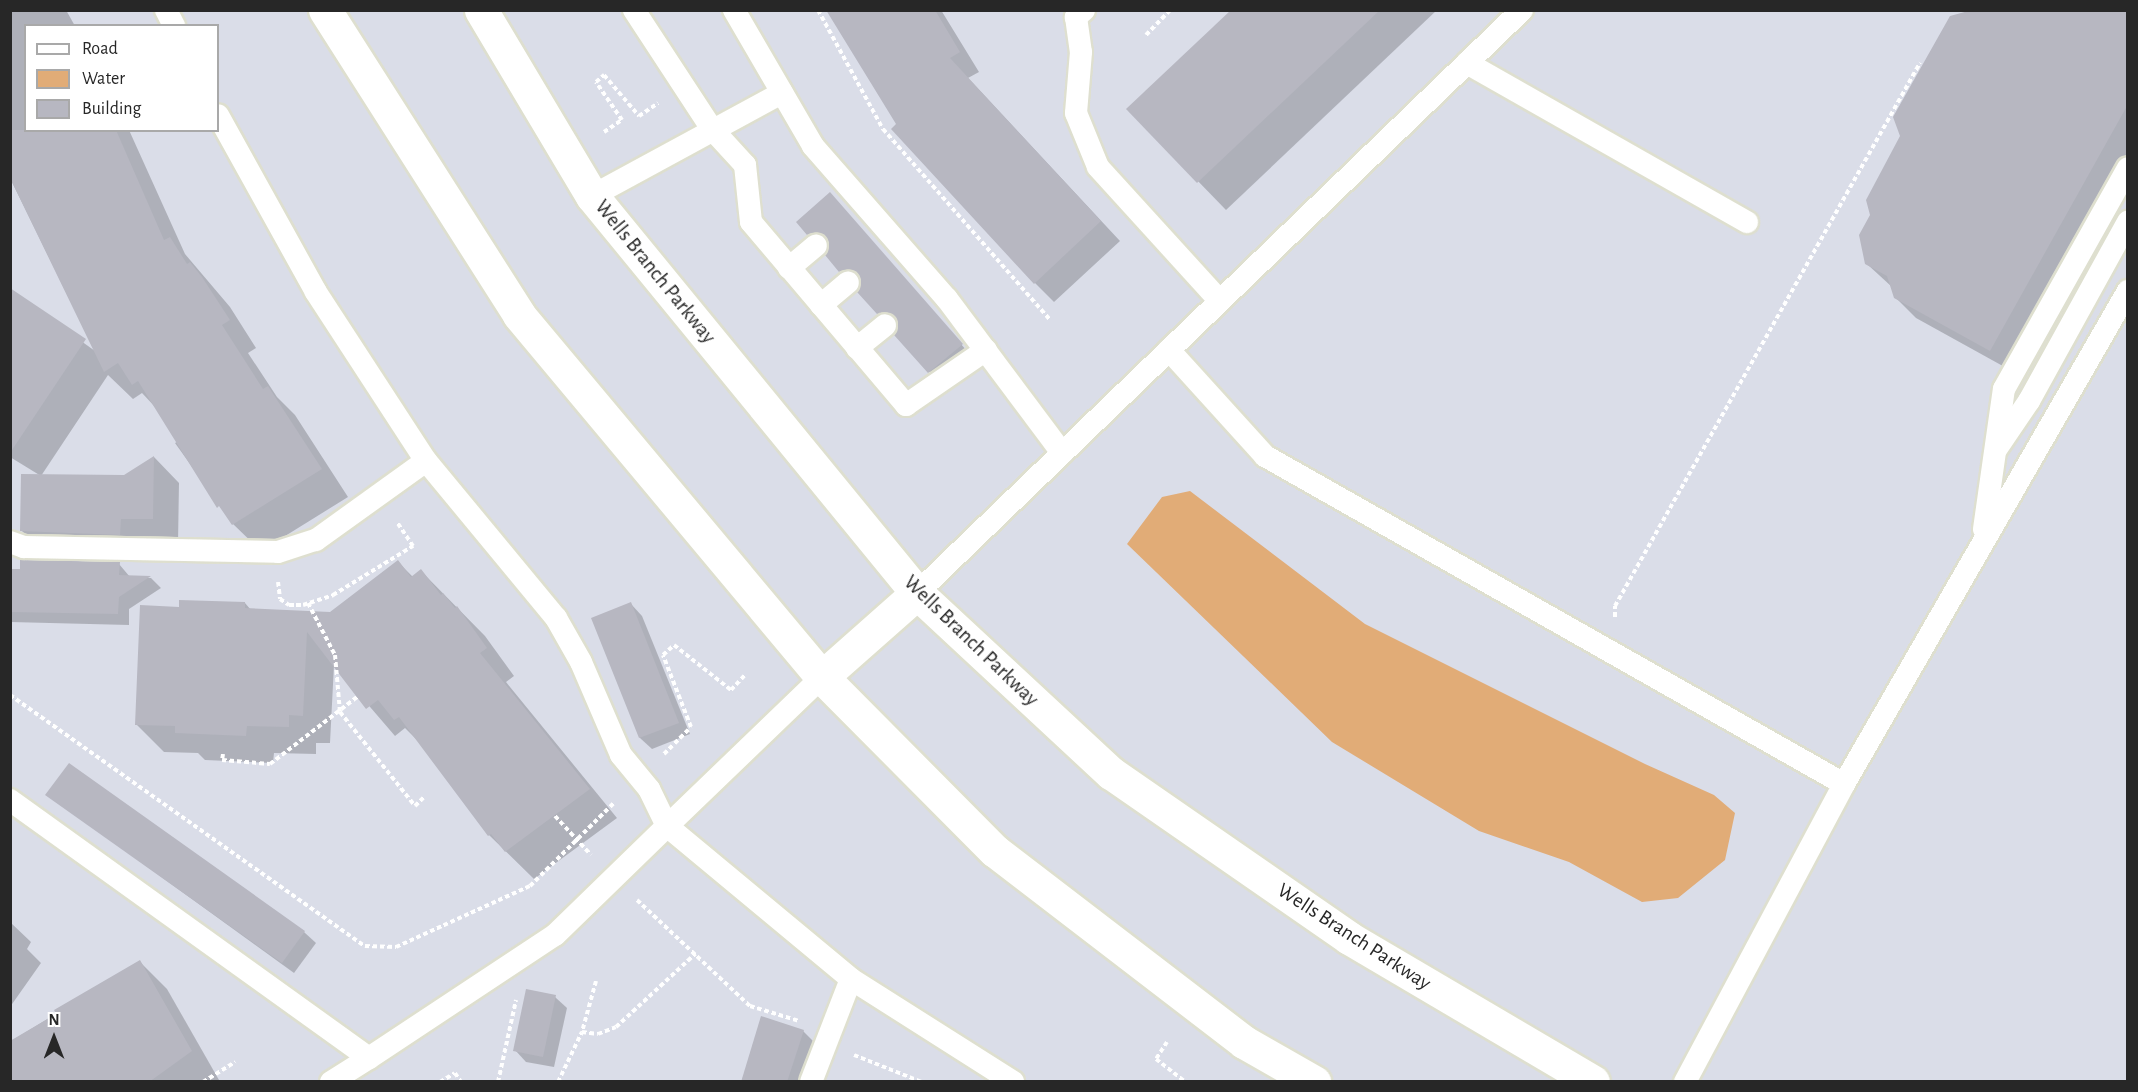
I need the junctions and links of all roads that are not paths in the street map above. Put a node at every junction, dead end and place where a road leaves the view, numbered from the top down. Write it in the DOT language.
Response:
graph roads {
  1 [pos="166,10"];
  2 [pos="325,10"];
  3 [pos="481,10"];
  4 [pos="634,10"];
  5 [pos="734,10"];
  6 [pos="1522,10"];
  7 [pos="1077,13"];
  8 [pos="173,24"];
  9 [pos="1467,63"];
  10 [pos="782,93"];
  11 [pos="219,117"];
  12 [pos="712,129"];
  13 [pos="2127,168"];
  14 [pos="592,196"];
  15 [pos="1747,222"];
  16 [pos="2127,222"];
  17 [pos="816,245"];
  18 [pos="789,268"];
  19 [pos="848,282"];
  20 [pos="2127,291"];
  21 [pos="1220,301"];
  22 [pos="821,305"];
  23 [pos="885,324"];
  24 [pos="857,348"];
  25 [pos="986,350"];
  26 [pos="1169,350"];
  27 [pos="1062,453"];
  28 [pos="1992,455"];
  29 [pos="426,461"];
  30 [pos="1983,540"];
  31 [pos="10,542"];
  32 [pos="917,592"];
  33 [pos="822,677"];
  34 [pos="1844,784"];
  35 [pos="10,800"];
  36 [pos="667,826"];
  37 [pos="850,979"];
  38 [pos="369,1058"];
  39 [pos="331,1082"];
  40 [pos="811,1082"];
  41 [pos="1013,1082"];
  42 [pos="1314,1082"];
  43 [pos="1593,1082"];
  44 [pos="1685,1082"];
  1 -- 8 [label="lane"];
  2 -- 33 [label="main road"];
  3 -- 14 [label="main road, Wells Branch Parkway"];
  4 -- 12 [label="lane"];
  5 -- 10 [label="lane"];
  6 -- 9 [label="lane"];
  7 -- 21 [label="lane"];
  9 -- 15 [label="lane"];
  9 -- 21 [label="lane"];
  10 -- 12 [label="lane"];
  10 -- 25 [label="lane"];
  11 -- 29 [label="lane"];
  12 -- 14 [label="lane"];
  12 -- 18 [label="lane"];
  13 -- 28 [label="lane"];
  14 -- 32 [label="main road, Wells Branch Parkway"];
  16 -- 28 [label="lane"];
  17 -- 18 [label="lane"];
  18 -- 22 [label="lane"];
  19 -- 22 [label="lane"];
  20 -- 30 [label="lane"];
  21 -- 26 [label="lane"];
  22 -- 24 [label="lane"];
  23 -- 24 [label="lane"];
  24 -- 25 [label="lane"];
  25 -- 27 [label="lane"];
  26 -- 27 [label="lane"];
  26 -- 34 [label="lane"];
  27 -- 32 [label="lane"];
  28 -- 30 [label="lane"];
  29 -- 31 [label="lane"];
  29 -- 36 [label="lane"];
  30 -- 34 [label="lane"];
  32 -- 33 [label="main road"];
  32 -- 43 [label="main road, Wells Branch Parkway"];
  33 -- 36 [label="lane"];
  33 -- 42 [label="main road"];
  34 -- 44 [label="lane"];
  35 -- 38 [label="lane"];
  36 -- 37 [label="lane"];
  36 -- 38 [label="lane"];
  37 -- 40 [label="lane"];
  37 -- 41 [label="lane"];
  38 -- 39 [label="lane"];
}
